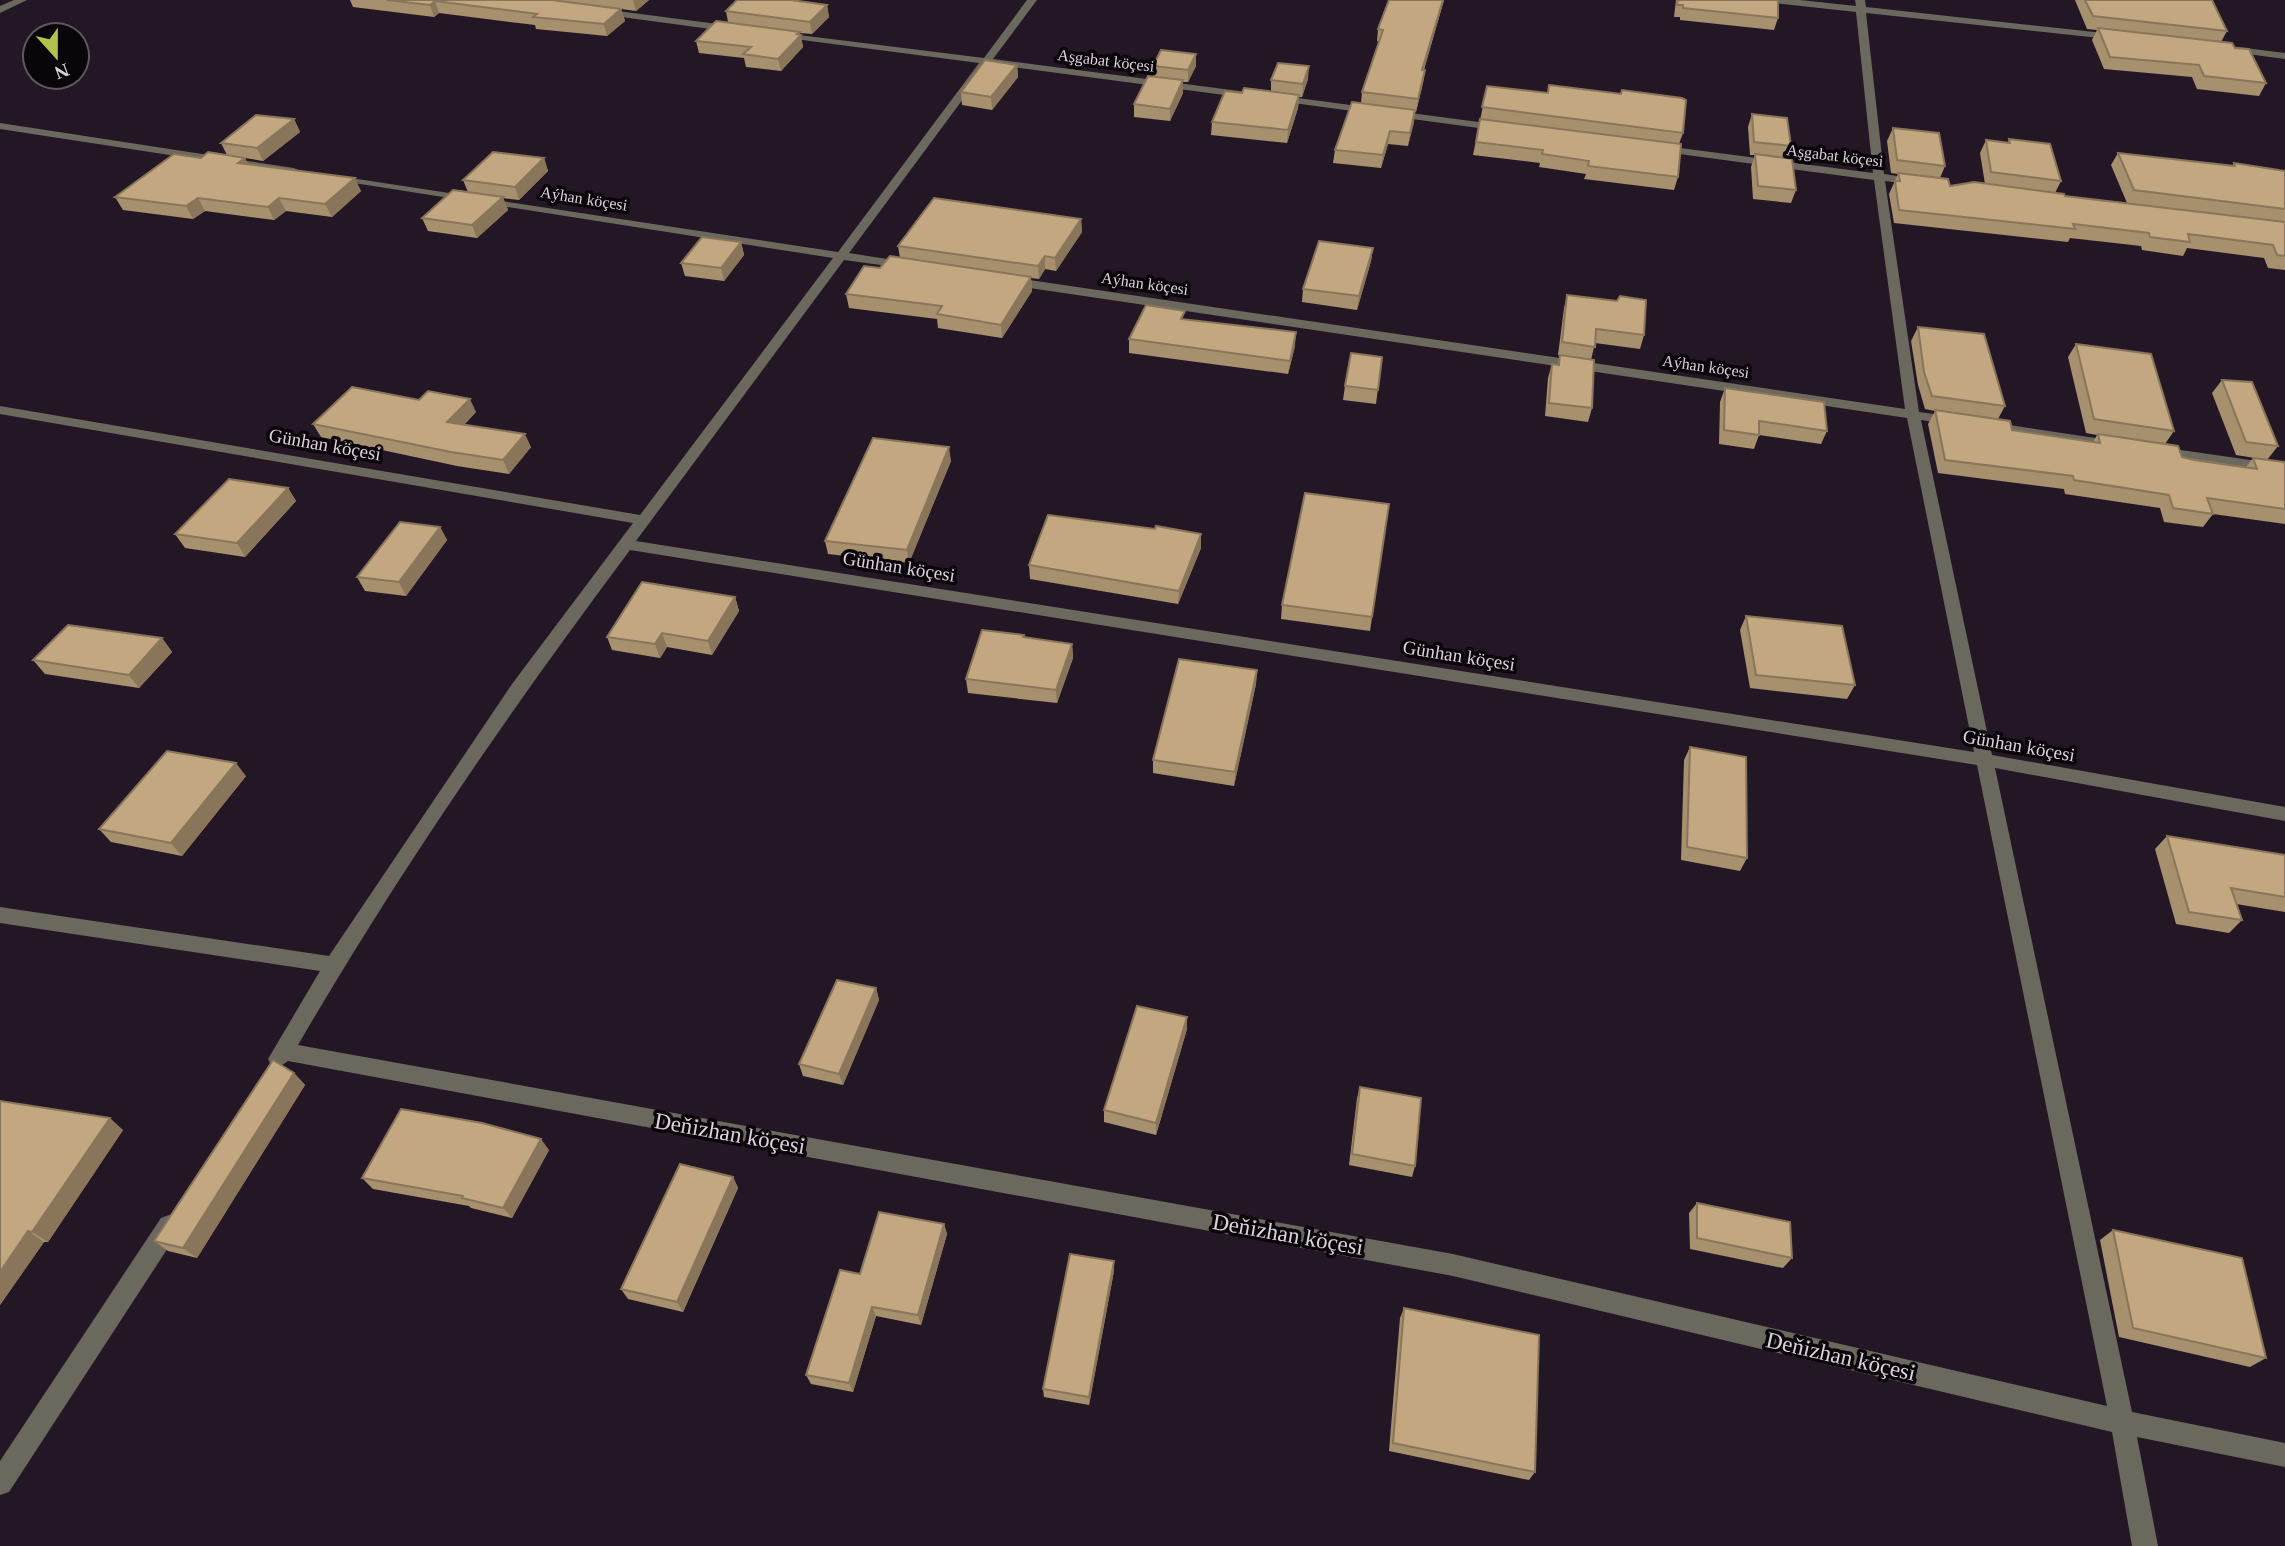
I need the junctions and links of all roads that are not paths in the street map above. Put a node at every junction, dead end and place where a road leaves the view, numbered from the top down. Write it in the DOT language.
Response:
graph roads {
  1 [pos="22,0"];
  2 [pos="1032,0"];
  3 [pos="1773,0"];
  4 [pos="1860,4"];
  5 [pos="0,10"];
  6 [pos="588,10"];
  7 [pos="739,29"];
  8 [pos="767,33"];
  9 [pos="2134,39"];
  10 [pos="2217,48"];
  11 [pos="2285,55"];
  12 [pos="986,61"];
  13 [pos="0,125"];
  14 [pos="1508,128"];
  15 [pos="1646,146"];
  16 [pos="1879,177"];
  17 [pos="1933,184"];
  18 [pos="841,256"];
  19 [pos="923,268"];
  20 [pos="992,278"];
  21 [pos="0,410"];
  22 [pos="1913,415"];
  23 [pos="2285,470"];
  24 [pos="643,520"];
  25 [pos="625,544"];
  26 [pos="1985,760"];
  27 [pos="2285,814"];
  28 [pos="0,915"];
  29 [pos="334,965"];
  30 [pos="283,1051"];
  31 [pos="267,1075"];
  32 [pos="176,1215"];
  33 [pos="2122,1422"];
  34 [pos="2285,1455"];
  35 [pos="0,1483"];
  36 [pos="2145,1546"];
  1 -- 5 [label="street"];
  2 -- 12 [label="street"];
  3 -- 4 [label="street"];
  4 -- 9 [label="street"];
  4 -- 16 [label="street"];
  6 -- 7 [label="street"];
  8 -- 12 [label="street, Aşgabat köçesi"];
  10 -- 11 [label="street"];
  12 -- 14 [label="street, Aşgabat köçesi"];
  12 -- 18 [label="street"];
  13 -- 18 [label="street, Aýhan köçesi"];
  15 -- 16 [label="street, Aşgabat köçesi"];
  16 -- 17 [label="street, Aşgabat köçesi"];
  16 -- 22 [label="street"];
  18 -- 19 [label="street, Aýhan köçesi"];
  18 -- 24 [label="street"];
  20 -- 22 [label="street, Aýhan köçesi"];
  21 -- 24 [label="street, Günhan köçesi"];
  22 -- 23 [label="street, Aýhan köçesi"];
  22 -- 26 [label="street"];
  24 -- 25 [label="street"];
  25 -- 26 [label="street, Günhan köçesi"];
  25 -- 29 [label="street"];
  26 -- 27 [label="street, Günhan köçesi"];
  26 -- 33 [label="street"];
  28 -- 29 [label="street"];
  29 -- 30 [label="street"];
  30 -- 31 [label="street"];
  30 -- 33 [label="street, Deňizhan köçesi"];
  32 -- 35 [label="street"];
  33 -- 34 [label="street, Deňizhan köçesi"];
  33 -- 36 [label="street"];
}
